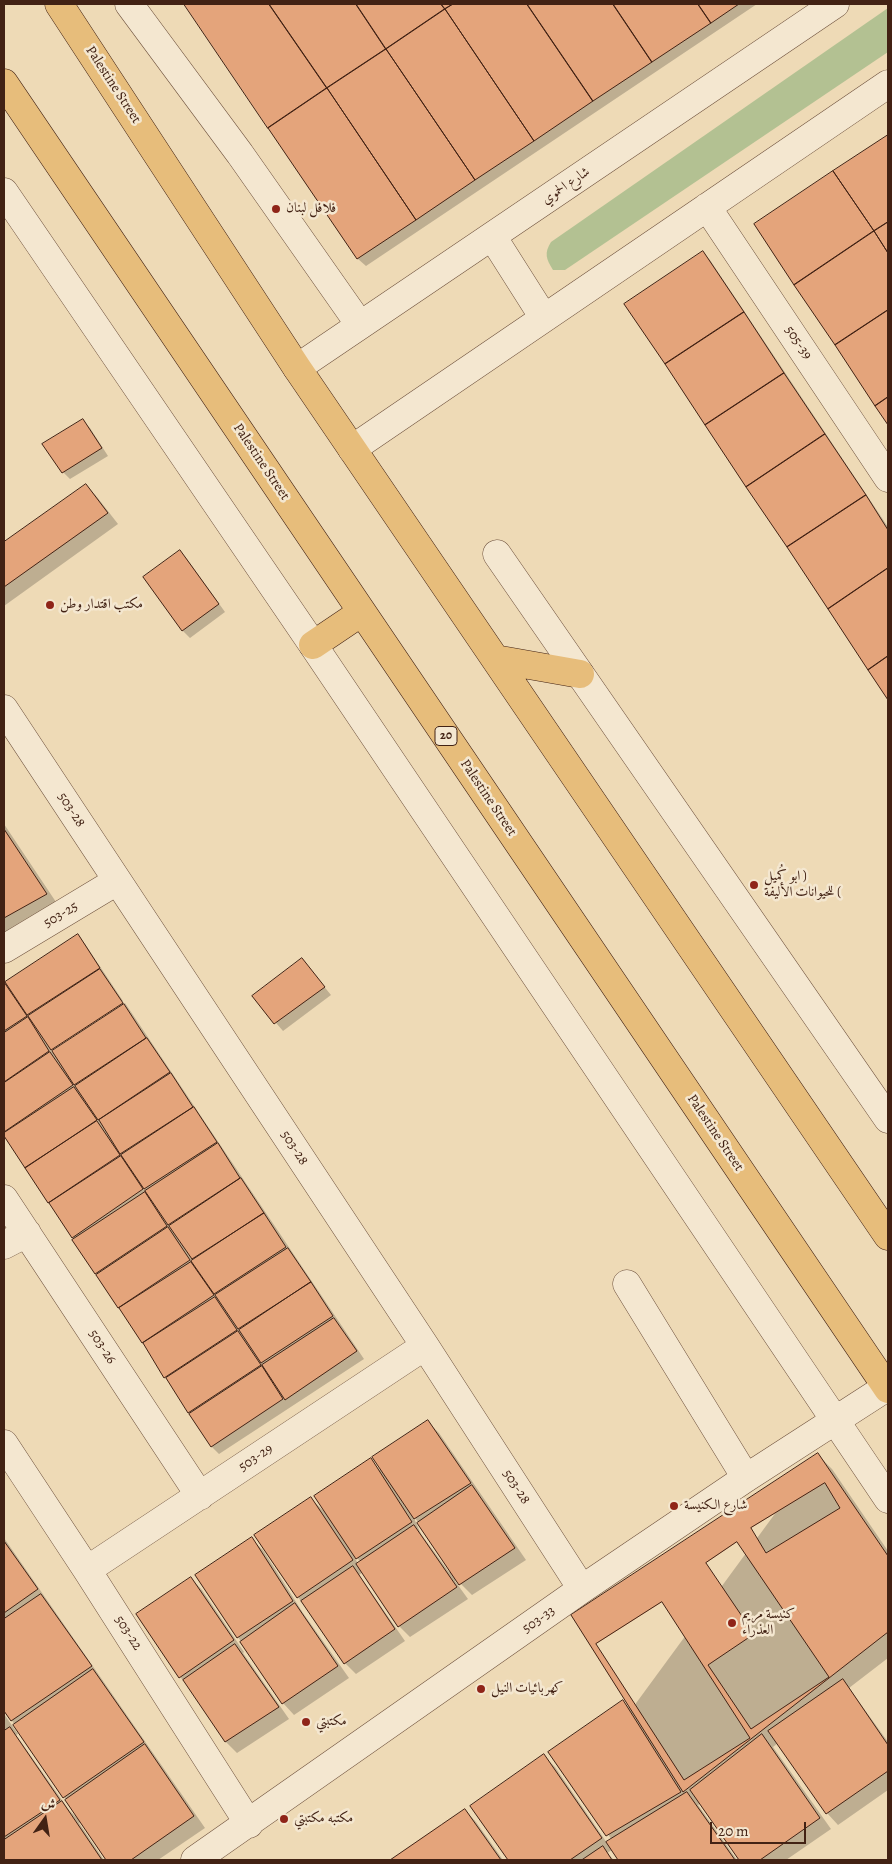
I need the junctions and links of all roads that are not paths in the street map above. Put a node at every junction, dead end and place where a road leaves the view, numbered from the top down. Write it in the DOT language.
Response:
graph roads {
  1 [pos="60,4"];
  2 [pos="130,4"];
  3 [pos="835,4"];
  4 [pos="4,83"];
  5 [pos="888,84"];
  6 [pos="4,192"];
  7 [pos="707,207"];
  8 [pos="492,236"];
  9 [pos="544,318"];
  10 [pos="360,325"];
  11 [pos="297,368"];
  12 [pos="352,449"];
  13 [pos="888,478"];
  14 [pos="497,554"];
  15 [pos="362,612"];
  16 [pos="313,645"];
  17 [pos="495,659"];
  18 [pos="580,674"];
  19 [pos="6,718"];
  20 [pos="117,881"];
  21 [pos="4,949"];
  22 [pos="888,1119"];
  23 [pos="4,1199"];
  24 [pos="888,1236"];
  25 [pos="15,1239"];
  26 [pos="627,1284"];
  27 [pos="425,1346"];
  28 [pos="888,1388"];
  29 [pos="835,1421"];
  30 [pos="4,1444"];
  31 [pos="746,1478"];
  32 [pos="200,1496"];
  33 [pos="888,1499"];
  34 [pos="87,1570"];
  35 [pos="582,1589"];
  36 [pos="249,1824"];
  37 [pos="209,1856"];
  1 -- 11 [label="main road, Palestine Street"];
  2 -- 10 [label="street"];
  3 -- 8 [label="street, شارع الحموي"];
  4 -- 15 [label="main road, Palestine Street / 20"];
  5 -- 7 [label="street"];
  6 -- 16 [label="street"];
  7 -- 9 [label="street"];
  7 -- 13 [label="street, 505-39"];
  8 -- 9 [label="street"];
  8 -- 10 [label="street, شارع الحموي"];
  9 -- 12 [label="street"];
  10 -- 11 [label="street, شارع الحموي"];
  11 -- 12 [label="main road, Palestine Street"];
  12 -- 17 [label="main road, Palestine Street"];
  14 -- 18 [label="street"];
  15 -- 16 [label="main road"];
  15 -- 28 [label="main road, Palestine Street / 20"];
  16 -- 29 [label="street"];
  17 -- 18 [label="main road"];
  17 -- 24 [label="main road, Palestine Street"];
  18 -- 22 [label="street"];
  19 -- 20 [label="street, 503-28"];
  20 -- 21 [label="street, 503-25"];
  20 -- 27 [label="street, 503-28"];
  23 -- 25 [label="street, 503-26"];
  25 -- 32 [label="street, 503-26"];
  26 -- 31 [label="street"];
  27 -- 32 [label="street, 503-29"];
  27 -- 35 [label="street, 503-28"];
  28 -- 29 [label="street, 503-33"];
  29 -- 31 [label="street, 503-33"];
  29 -- 33 [label="street"];
  30 -- 34 [label="street, 503-22"];
  31 -- 35 [label="street, 503-33"];
  32 -- 34 [label="street, 503-29"];
  34 -- 36 [label="street, 503-22"];
  35 -- 36 [label="street, 503-33"];
  36 -- 37 [label="street, 503-33"];
}
